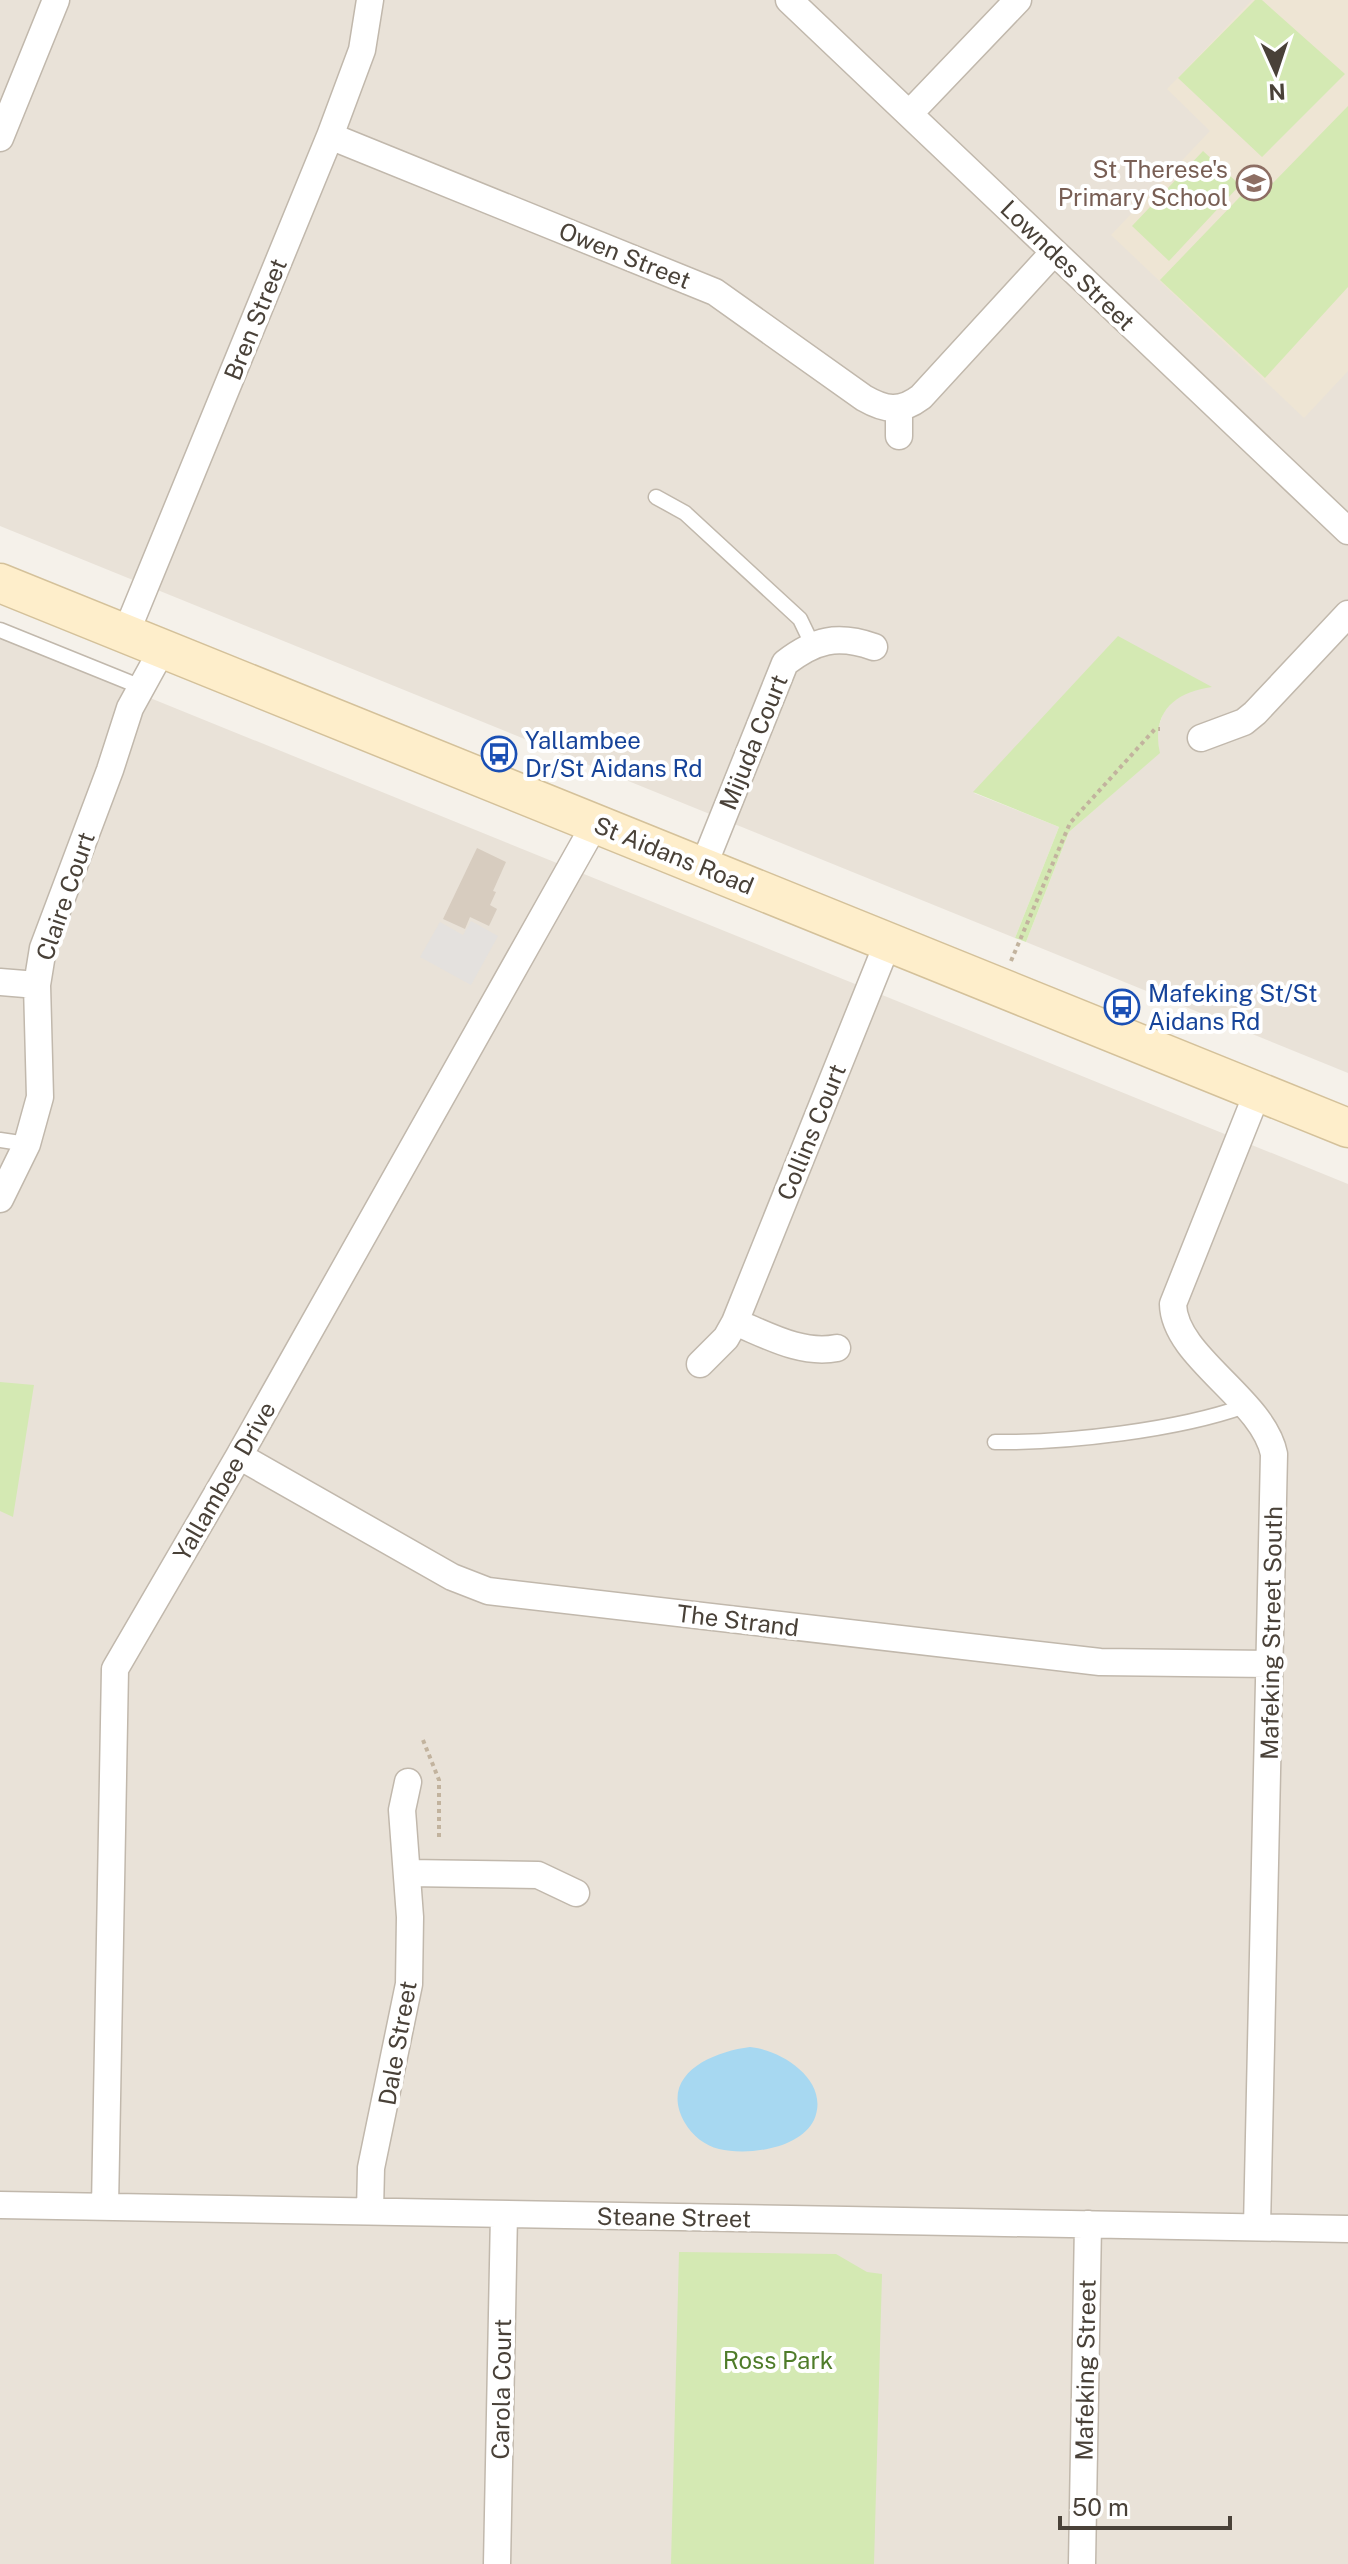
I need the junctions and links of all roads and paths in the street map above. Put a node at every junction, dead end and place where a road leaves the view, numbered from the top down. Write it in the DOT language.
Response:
graph roads {
  1 [pos="56,0"];
  2 [pos="370,0"];
  3 [pos="789,0"];
  4 [pos="1018,0"];
  5 [pos="909,114"];
  6 [pos="330,136"];
  7 [pos="0,138"];
  8 [pos="1054,252"];
  9 [pos="656,497"];
  10 [pos="1348,531"];
  11 [pos="0,583"];
  12 [pos="1348,614"];
  13 [pos="0,630"];
  14 [pos="126,633"];
  15 [pos="812,644"];
  16 [pos="874,647"];
  17 [pos="163,648"];
  18 [pos="141,687"];
  19 [pos="1160,729"];
  20 [pos="1201,738"];
  21 [pos="595,824"];
  22 [pos="703,867"];
  23 [pos="888,942"];
  24 [pos="1009,965"];
  25 [pos="0,982"];
  26 [pos="37,985"];
  27 [pos="1258,1091"];
  28 [pos="1348,1128"];
  29 [pos="0,1140"];
  30 [pos="27,1144"];
  31 [pos="0,1199"];
  32 [pos="735,1322"];
  33 [pos="837,1348"];
  34 [pos="700,1364"];
  35 [pos="1245,1406"];
  36 [pos="995,1442"];
  37 [pos="239,1456"];
  38 [pos="1270,1664"];
  39 [pos="423,1740"];
  40 [pos="408,1782"];
  41 [pos="439,1840"];
  42 [pos="408,1873"];
  43 [pos="576,1893"];
  44 [pos="0,2205"];
  45 [pos="105,2207"];
  46 [pos="370,2211"];
  47 [pos="504,2214"];
  48 [pos="1088,2224"];
  49 [pos="1257,2227"];
  50 [pos="1348,2229"];
  51 [pos="497,2564"];
  52 [pos="1082,2564"];
  1 -- 7 [label="street"];
  2 -- 6 [label="street, Bren Street"];
  3 -- 5 [label="street, Lowndes Street"];
  4 -- 5 [label="street"];
  5 -- 8 [label="street, Lowndes Street"];
  6 -- 8 [label="street, Owen Street"];
  6 -- 14 [label="street, Bren Street"];
  8 -- 10 [label="street, Lowndes Street"];
  9 -- 15 [label="lane"];
  11 -- 14 [label="street, St Aidans Road"];
  12 -- 20 [label="street"];
  13 -- 18 [label="lane"];
  14 -- 17 [label="street, St Aidans Road"];
  15 -- 16 [label="street"];
  15 -- 22 [label="street, Mijuda Court"];
  17 -- 18 [label="street, Claire Court"];
  17 -- 21 [label="street, St Aidans Road"];
  18 -- 26 [label="street, Claire Court"];
  19 -- 24 [label="path"];
  21 -- 22 [label="street, St Aidans Road"];
  21 -- 37 [label="street, Yallambee Drive"];
  22 -- 23 [label="street, St Aidans Road"];
  23 -- 27 [label="street, St Aidans Road"];
  23 -- 32 [label="street, Collins Court"];
  25 -- 26 [label="street"];
  26 -- 30 [label="street, Claire Court"];
  27 -- 28 [label="street, St Aidans Road"];
  27 -- 35 [label="street, Mafeking Street South"];
  29 -- 30 [label="lane"];
  30 -- 31 [label="street, Claire Court"];
  32 -- 33 [label="street"];
  32 -- 34 [label="street, Collins Court"];
  35 -- 36 [label="lane"];
  35 -- 38 [label="street, Mafeking Street South"];
  37 -- 38 [label="street, The Strand"];
  37 -- 45 [label="street, Yallambee Drive"];
  38 -- 49 [label="street, Mafeking Street South"];
  39 -- 41 [label="path"];
  40 -- 42 [label="street, Dale Street"];
  42 -- 43 [label="street"];
  42 -- 46 [label="street, Dale Street"];
  44 -- 45 [label="street, Steane Street"];
  45 -- 46 [label="street, Steane Street"];
  46 -- 47 [label="street, Steane Street"];
  47 -- 48 [label="street, Steane Street"];
  47 -- 51 [label="street, Carola Court"];
  48 -- 49 [label="street, Steane Street"];
  48 -- 52 [label="street, Mafeking Street"];
  49 -- 50 [label="street, Steane Street"];
}
